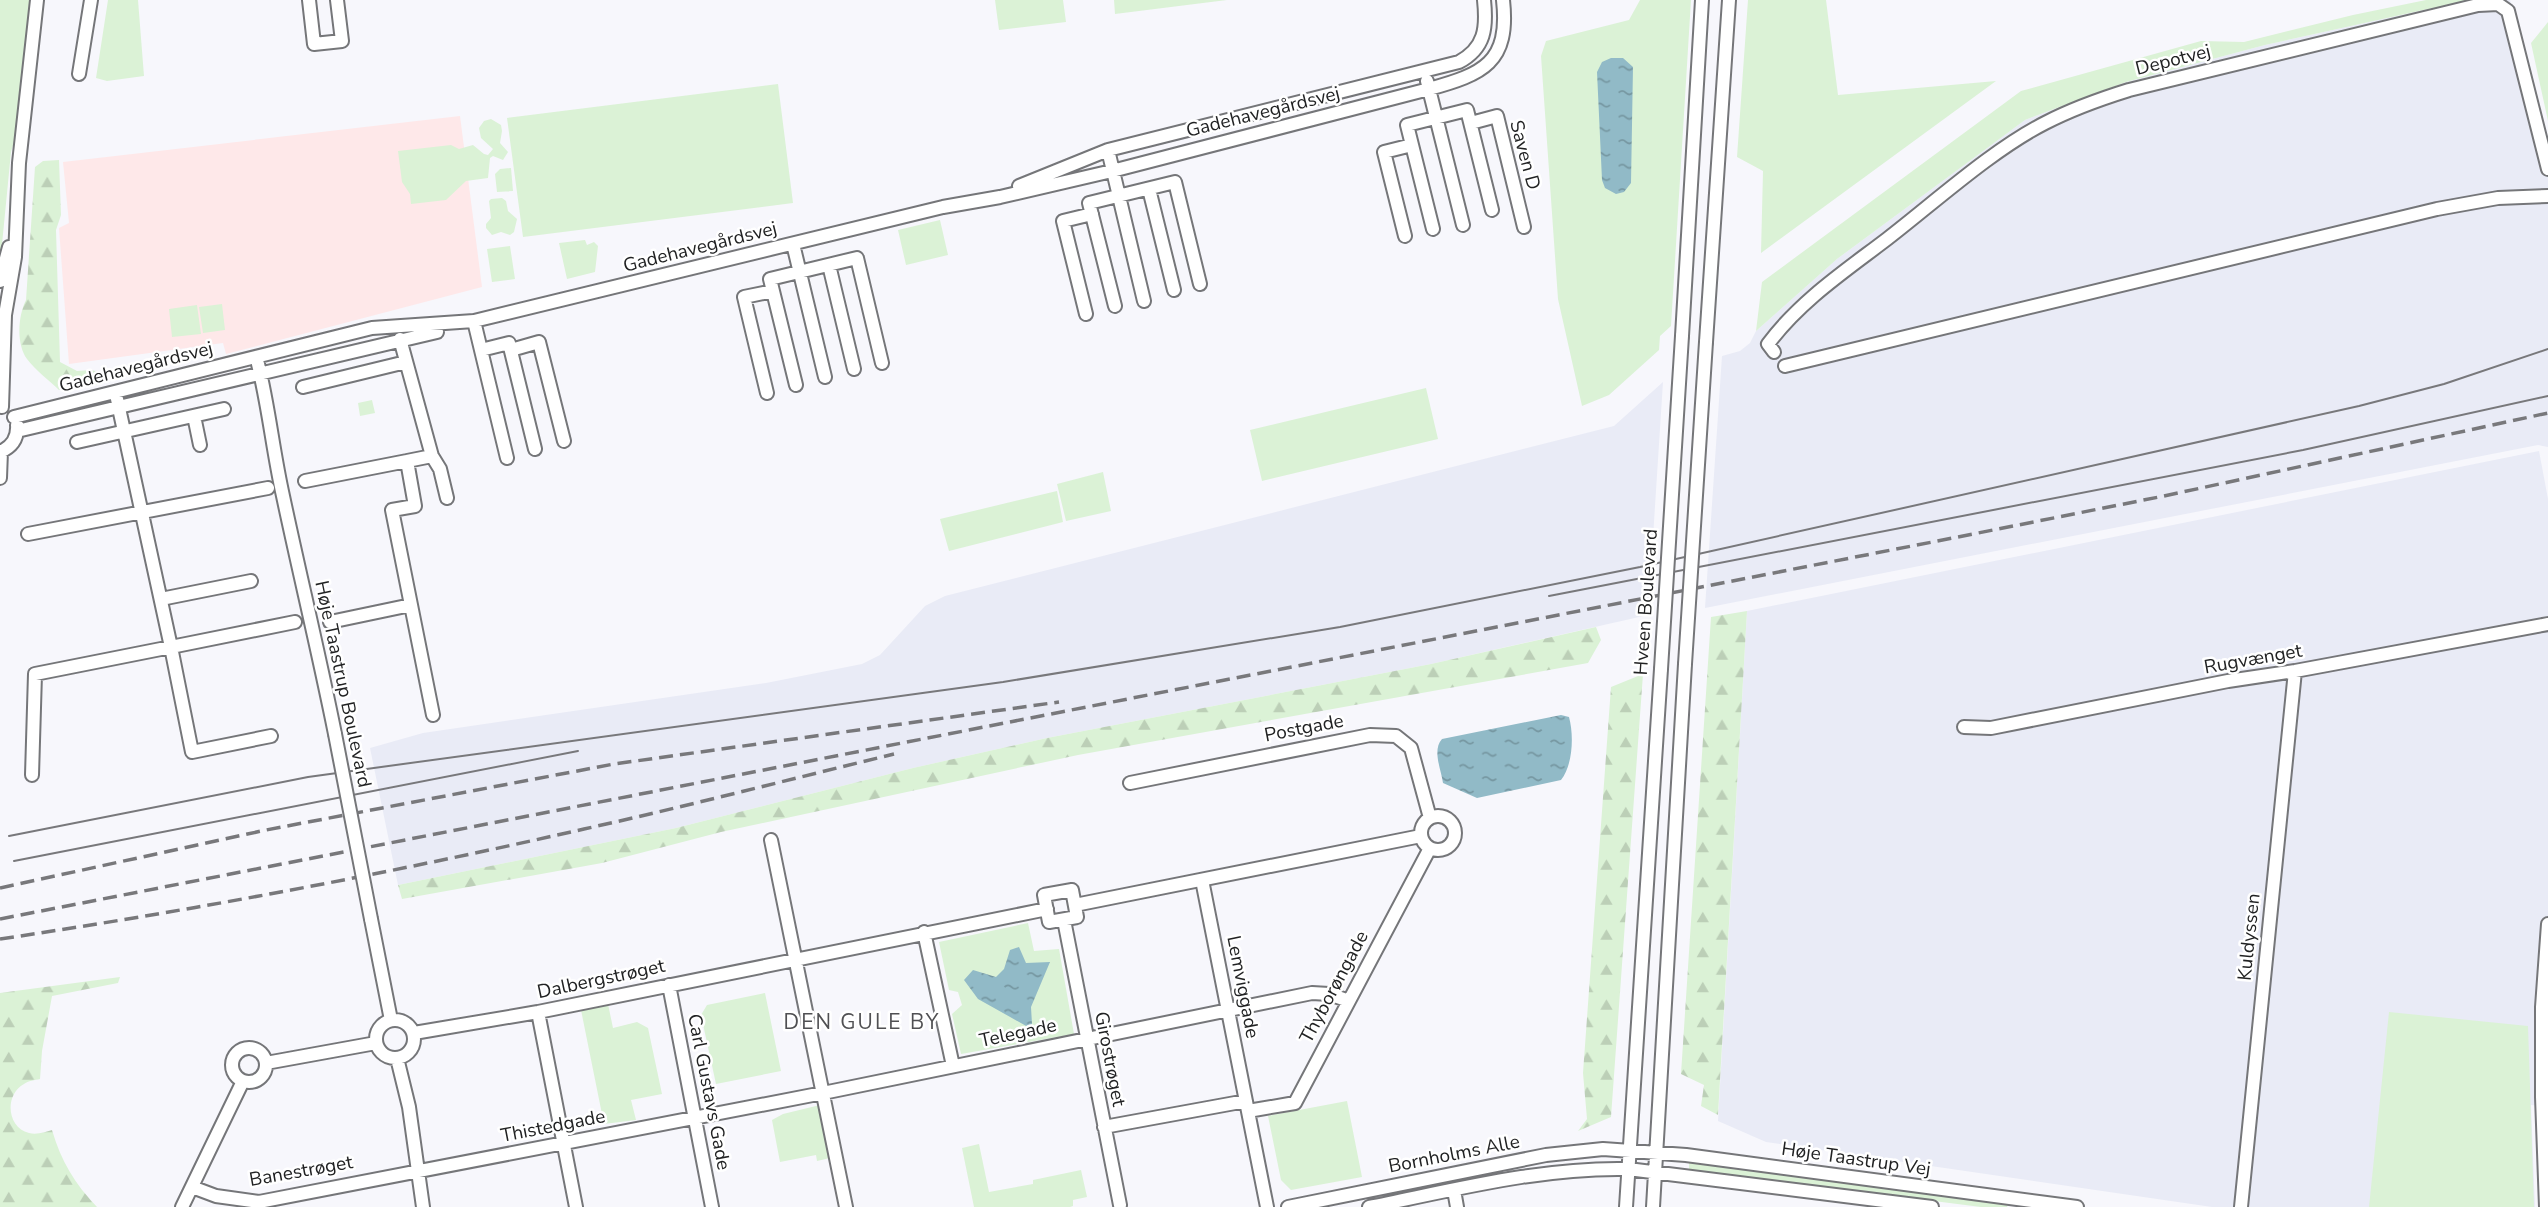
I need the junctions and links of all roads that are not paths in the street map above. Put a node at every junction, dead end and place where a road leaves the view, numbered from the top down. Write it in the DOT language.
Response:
graph roads {
  1 [pos="37,0"];
  2 [pos="91,0"];
  3 [pos="309,0"];
  4 [pos="337,0"];
  5 [pos="1484,0"];
  6 [pos="1503,0"];
  7 [pos="1702,0"];
  8 [pos="1729,0"];
  9 [pos="1424,71"];
  10 [pos="79,74"];
  11 [pos="1429,89"];
  12 [pos="1436,118"];
  13 [pos="1471,123"];
  14 [pos="1412,145"];
  15 [pos="1108,150"];
  16 [pos="2548,169"];
  17 [pos="1112,171"];
  18 [pos="1149,189"];
  19 [pos="1117,196"];
  20 [pos="2548,196"];
  21 [pos="976,200"];
  22 [pos="1492,210"];
  23 [pos="1092,214"];
  24 [pos="1463,225"];
  25 [pos="15,226"];
  26 [pos="1524,227"];
  27 [pos="1433,229"];
  28 [pos="1405,236"];
  29 [pos="793,244"];
  30 [pos="829,265"];
  31 [pos="800,272"];
  32 [pos="0,281"];
  33 [pos="1200,284"];
  34 [pos="1174,290"];
  35 [pos="773,291"];
  36 [pos="1144,302"];
  37 [pos="1115,306"];
  38 [pos="1086,314"];
  39 [pos="474,321"];
  40 [pos="400,339"];
  41 [pos="511,349"];
  42 [pos="481,350"];
  43 [pos="1774,352"];
  44 [pos="256,357"];
  45 [pos="406,362"];
  46 [pos="882,363"];
  47 [pos="1785,366"];
  48 [pos="854,369"];
  49 [pos="260,372"];
  50 [pos="825,377"];
  51 [pos="796,385"];
  52 [pos="303,387"];
  53 [pos="115,392"];
  54 [pos="767,393"];
  55 [pos="1,407"];
  56 [pos="118,407"];
  57 [pos="224,409"];
  58 [pos="14,416"];
  59 [pos="194,416"];
  60 [pos="17,431"];
  61 [pos="124,432"];
  62 [pos="564,441"];
  63 [pos="77,442"];
  64 [pos="200,444"];
  65 [pos="535,449"];
  66 [pos="0,452"];
  67 [pos="432,456"];
  68 [pos="507,458"];
  69 [pos="407,461"];
  70 [pos="0,478"];
  71 [pos="305,481"];
  72 [pos="268,488"];
  73 [pos="447,498"];
  74 [pos="143,512"];
  75 [pos="28,534"];
  76 [pos="251,581"];
  77 [pos="161,599"];
  78 [pos="411,605"];
  79 [pos="295,622"];
  80 [pos="330,622"];
  81 [pos="2548,624"];
  82 [pos="171,647"];
  83 [pos="2295,671"];
  84 [pos="433,715"];
  85 [pos="1964,727"];
  86 [pos="271,736"];
  87 [pos="32,775"];
  88 [pos="1130,783"];
  89 [pos="1430,818"];
  90 [pos="1421,836"];
  91 [pos="771,839"];
  92 [pos="1430,848"];
  93 [pos="1202,880"];
  94 [pos="1075,905"];
  95 [pos="1046,909"];
  96 [pos="1064,920"];
  97 [pos="2548,924"];
  98 [pos="924,932"];
  99 [pos="795,958"];
  100 [pos="668,985"];
  101 [pos="1349,1001"];
  102 [pos="1228,1010"];
  103 [pos="538,1012"];
  104 [pos="391,1020"];
  105 [pos="414,1033"];
  106 [pos="1087,1038"];
  107 [pos="376,1043"];
  108 [pos="397,1058"];
  109 [pos="266,1063"];
  110 [pos="953,1066"];
  111 [pos="243,1081"];
  112 [pos="823,1093"];
  113 [pos="1247,1106"];
  114 [pos="694,1118"];
  115 [pos="1104,1128"];
  116 [pos="564,1143"];
  117 [pos="1629,1150"];
  118 [pos="1657,1152"];
  119 [pos="1628,1169"];
  120 [pos="419,1170"];
  121 [pos="1655,1172"];
  122 [pos="192,1187"];
  123 [pos="1454,1190"];
  124 [pos="2029,1204"];
  125 [pos="1120,1205"];
  126 [pos="182,1207"];
  127 [pos="424,1207"];
  128 [pos="576,1207"];
  129 [pos="712,1207"];
  130 [pos="846,1207"];
  131 [pos="1267,1207"];
  132 [pos="1288,1207"];
  133 [pos="1369,1207"];
  134 [pos="1457,1207"];
  135 [pos="1626,1207"];
  136 [pos="1653,1207"];
  137 [pos="1932,1207"];
  138 [pos="2077,1207"];
  139 [pos="2241,1207"];
  140 [pos="2546,1207"];
  1 -- 25 [label="street"];
  2 -- 10 [label="street"];
  3 -- 4 [label="street"];
  5 -- 9 [label="street, Gadehavegårdsvej"];
  6 -- 11 [label="street, Gadehavegårdsvej"];
  7 -- 117 [label="street, Hveen Boulevard, bridge"];
  8 -- 118 [label="street, bridge"];
  9 -- 11 [label="street"];
  9 -- 15 [label="street, Gadehavegårdsvej"];
  11 -- 12 [label="street"];
  11 -- 17 [label="street, Gadehavegårdsvej"];
  12 -- 13 [label="street, Saven D"];
  12 -- 14 [label="street"];
  12 -- 24 [label="street"];
  13 -- 22 [label="street"];
  13 -- 26 [label="street, Saven D"];
  14 -- 27 [label="street"];
  14 -- 28 [label="street"];
  15 -- 17 [label="street"];
  15 -- 21 [label="street, Gadehavegårdsvej"];
  16 -- 43 [label="street, Depotvej"];
  17 -- 19 [label="street"];
  17 -- 21 [label="street, Gadehavegårdsvej"];
  18 -- 19 [label="street"];
  18 -- 33 [label="street"];
  18 -- 34 [label="street"];
  19 -- 23 [label="street"];
  19 -- 36 [label="street"];
  20 -- 47 [label="street"];
  21 -- 29 [label="street, Gadehavegårdsvej"];
  23 -- 37 [label="street"];
  23 -- 38 [label="street"];
  25 -- 32 [label="street"];
  25 -- 55 [label="street"];
  29 -- 31 [label="street"];
  29 -- 39 [label="street, Gadehavegårdsvej"];
  30 -- 31 [label="street"];
  30 -- 46 [label="street"];
  30 -- 48 [label="street"];
  31 -- 35 [label="street"];
  31 -- 50 [label="street"];
  35 -- 51 [label="street"];
  35 -- 54 [label="street"];
  39 -- 40 [label="street, Gadehavegårdsvej"];
  39 -- 42 [label="street"];
  39 -- 44 [label="street, Gadehavegårdsvej"];
  40 -- 45 [label="street"];
  40 -- 49 [label="street, Gadehavegårdsvej"];
  41 -- 42 [label="street"];
  41 -- 62 [label="street"];
  41 -- 65 [label="street"];
  42 -- 68 [label="street"];
  44 -- 49 [label="street, Høje Taastrup Boulevard"];
  44 -- 53 [label="street, Gadehavegårdsvej"];
  45 -- 52 [label="street"];
  45 -- 67 [label="street"];
  49 -- 56 [label="street, Gadehavegårdsvej"];
  49 -- 104 [label="street, Høje Taastrup Boulevard, bridge"];
  53 -- 56 [label="street"];
  53 -- 58 [label="street, Gadehavegårdsvej"];
  55 -- 58 [label="street"];
  56 -- 60 [label="street, Gadehavegårdsvej"];
  56 -- 61 [label="street"];
  57 -- 59 [label="street"];
  58 -- 60 [label="street"];
  59 -- 61 [label="street"];
  59 -- 64 [label="street"];
  60 -- 66 [label="street"];
  61 -- 63 [label="street"];
  61 -- 74 [label="street"];
  66 -- 70 [label="street"];
  67 -- 69 [label="street"];
  67 -- 73 [label="street"];
  69 -- 71 [label="street"];
  69 -- 78 [label="street"];
  72 -- 74 [label="street"];
  74 -- 75 [label="street"];
  74 -- 77 [label="street"];
  76 -- 77 [label="street"];
  77 -- 82 [label="street"];
  78 -- 80 [label="street"];
  78 -- 84 [label="street"];
  79 -- 82 [label="street"];
  81 -- 83 [label="street, Rugvænget"];
  82 -- 86 [label="street"];
  82 -- 87 [label="street"];
  83 -- 85 [label="street, Rugvænget"];
  83 -- 139 [label="street, Kuldyssen"];
  88 -- 89 [label="street, Postgade"];
  89 -- 90 [label="street"];
  89 -- 92 [label="street"];
  90 -- 92 [label="street"];
  90 -- 93 [label="street"];
  91 -- 99 [label="street"];
  92 -- 101 [label="street, Thyborøngade"];
  93 -- 94 [label="street"];
  93 -- 102 [label="street, Lemviggade"];
  94 -- 95 [label="street"];
  94 -- 96 [label="street"];
  95 -- 96 [label="street"];
  95 -- 98 [label="street, Dalbergstrøget"];
  96 -- 106 [label="street, Girostrøget"];
  97 -- 140 [label="street"];
  98 -- 99 [label="street, Dalbergstrøget"];
  98 -- 110 [label="street"];
  99 -- 100 [label="street, Dalbergstrøget"];
  99 -- 112 [label="street"];
  100 -- 103 [label="street, Dalbergstrøget"];
  100 -- 114 [label="street, Carl Gustavs Gade"];
  101 -- 102 [label="street, Telegade"];
  101 -- 113 [label="street, Thyborøngade"];
  102 -- 106 [label="street, Telegade"];
  102 -- 113 [label="street, Lemviggade"];
  103 -- 105 [label="street, Dalbergstrøget"];
  103 -- 116 [label="street"];
  104 -- 105 [label="street"];
  104 -- 107 [label="street"];
  105 -- 108 [label="street"];
  106 -- 110 [label="street, Telegade"];
  106 -- 115 [label="street, Girostrøget"];
  107 -- 108 [label="street"];
  107 -- 109 [label="street"];
  108 -- 120 [label="street"];
  109 -- 111 [label="street"];
  109 -- 111 [label="street"];
  110 -- 112 [label="street, Telegade"];
  111 -- 122 [label="street"];
  112 -- 114 [label="street, Telegade"];
  112 -- 130 [label="street"];
  113 -- 115 [label="street"];
  113 -- 131 [label="street, Lemviggade"];
  114 -- 116 [label="street, Thistedgade"];
  114 -- 129 [label="street, Carl Gustavs Gade"];
  115 -- 125 [label="street, Girostrøget"];
  116 -- 120 [label="street, Thistedgade"];
  116 -- 128 [label="street"];
  117 -- 118 [label="street, Høje Taastrup Vej"];
  117 -- 119 [label="street, Hveen Boulevard"];
  117 -- 132 [label="street, Bornholms Alle"];
  118 -- 121 [label="street"];
  118 -- 124 [label="street, Høje Taastrup Vej"];
  119 -- 121 [label="street, Høje Taastrup Vej"];
  119 -- 123 [label="street, Bornholms Alle"];
  119 -- 135 [label="street, Hveen Boulevard"];
  120 -- 122 [label="street, Banestrøget"];
  120 -- 127 [label="street"];
  121 -- 136 [label="street"];
  121 -- 137 [label="street, Høje Taastrup Vej"];
  122 -- 126 [label="street"];
  123 -- 133 [label="street, Bornholms Alle"];
  123 -- 134 [label="street"];
  124 -- 138 [label="street, Høje Taastrup Vej"];
}
